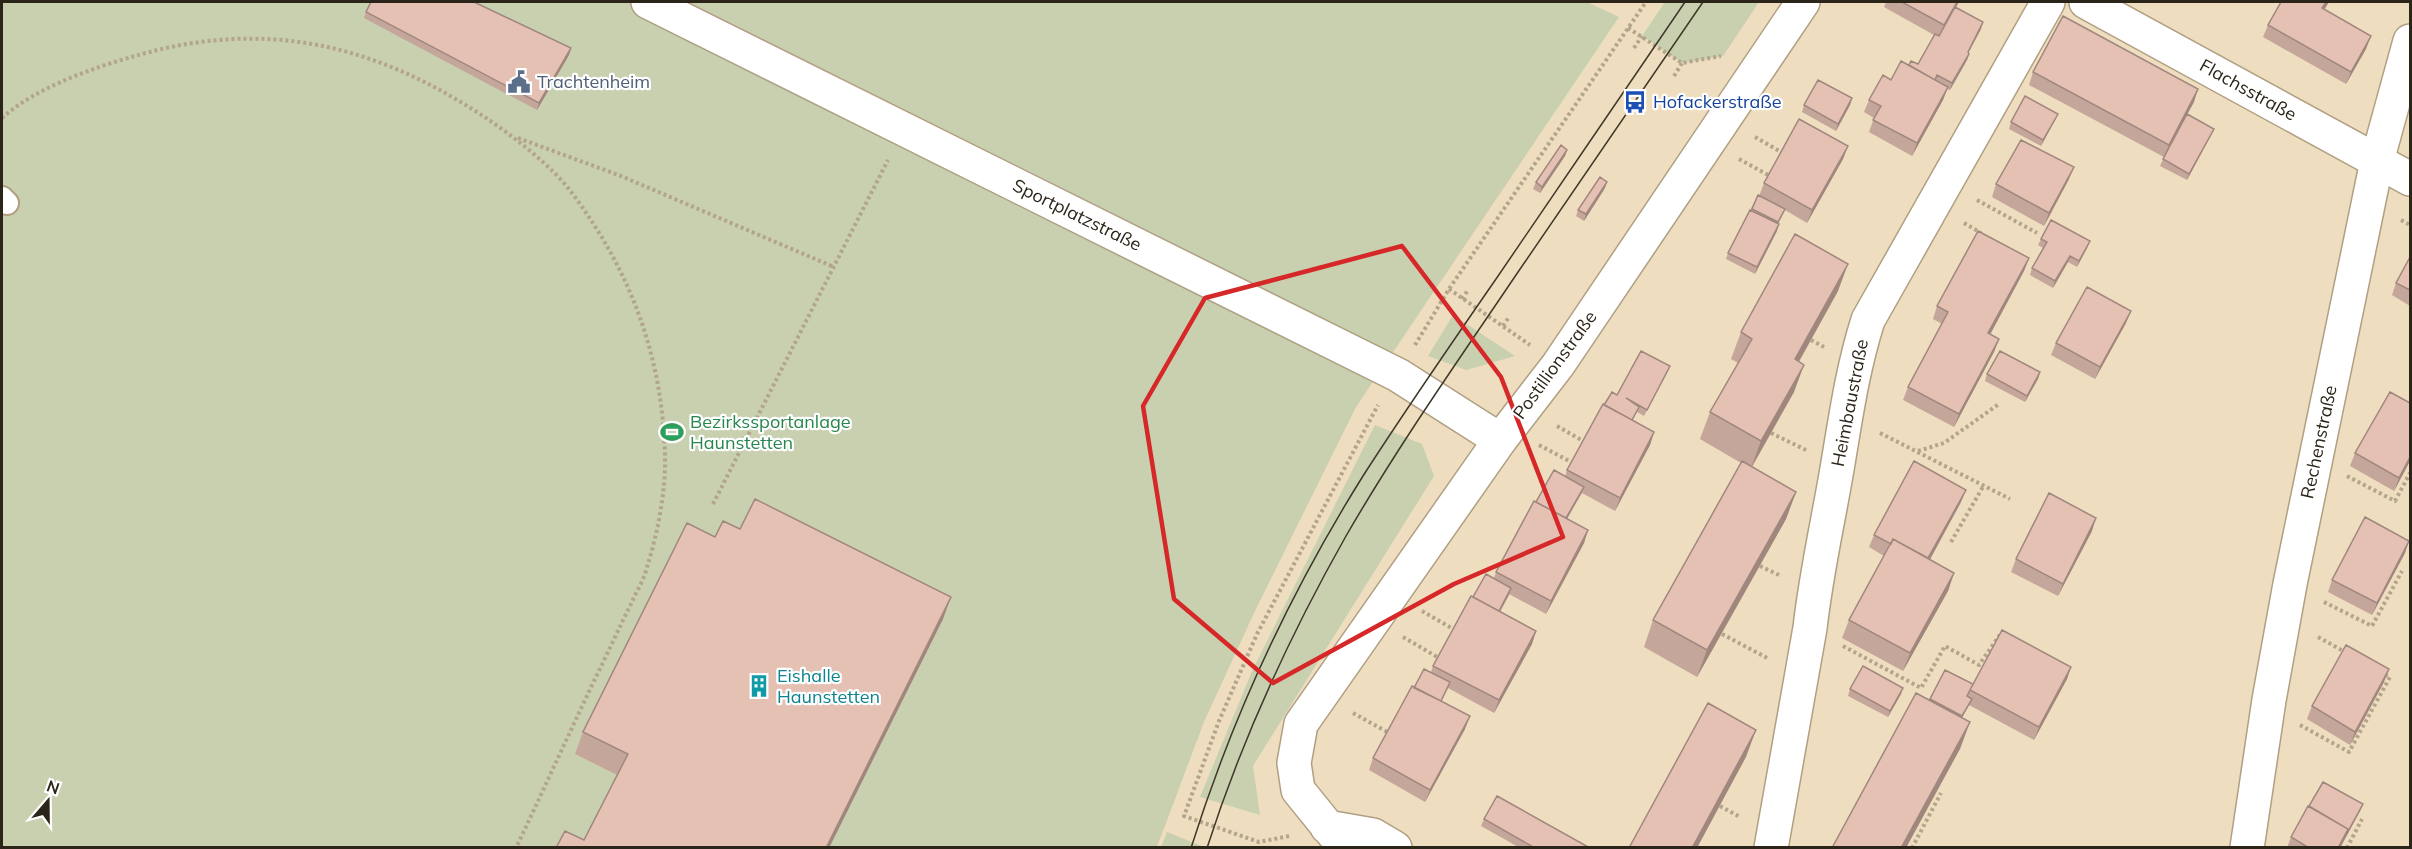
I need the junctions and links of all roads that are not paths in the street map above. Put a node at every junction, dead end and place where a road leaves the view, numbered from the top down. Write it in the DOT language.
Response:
graph roads {
  1 [pos="648,2"];
  2 [pos="1803,2"];
  3 [pos="2048,2"];
  4 [pos="2086,2"];
  5 [pos="2410,41"];
  6 [pos="2377,161"];
  7 [pos="2410,179"];
  8 [pos="1500,440"];
  9 [pos="1336,837"];
  10 [pos="1395,848"];
  11 [pos="1771,848"];
  12 [pos="2247,848"];
  1 -- 8 [label="street, Sportplatzstraße"];
  2 -- 8 [label="street, Postillionstraße"];
  3 -- 11 [label="street, Heimbaustraße"];
  4 -- 6 [label="street, Flachsstraße"];
  5 -- 6 [label="street, Rechenstraße"];
  6 -- 7 [label="street, Flachsstraße"];
  6 -- 12 [label="street, Rechenstraße"];
  8 -- 9 [label="street, Postillionstraße"];
  9 -- 10 [label="street"];
}
